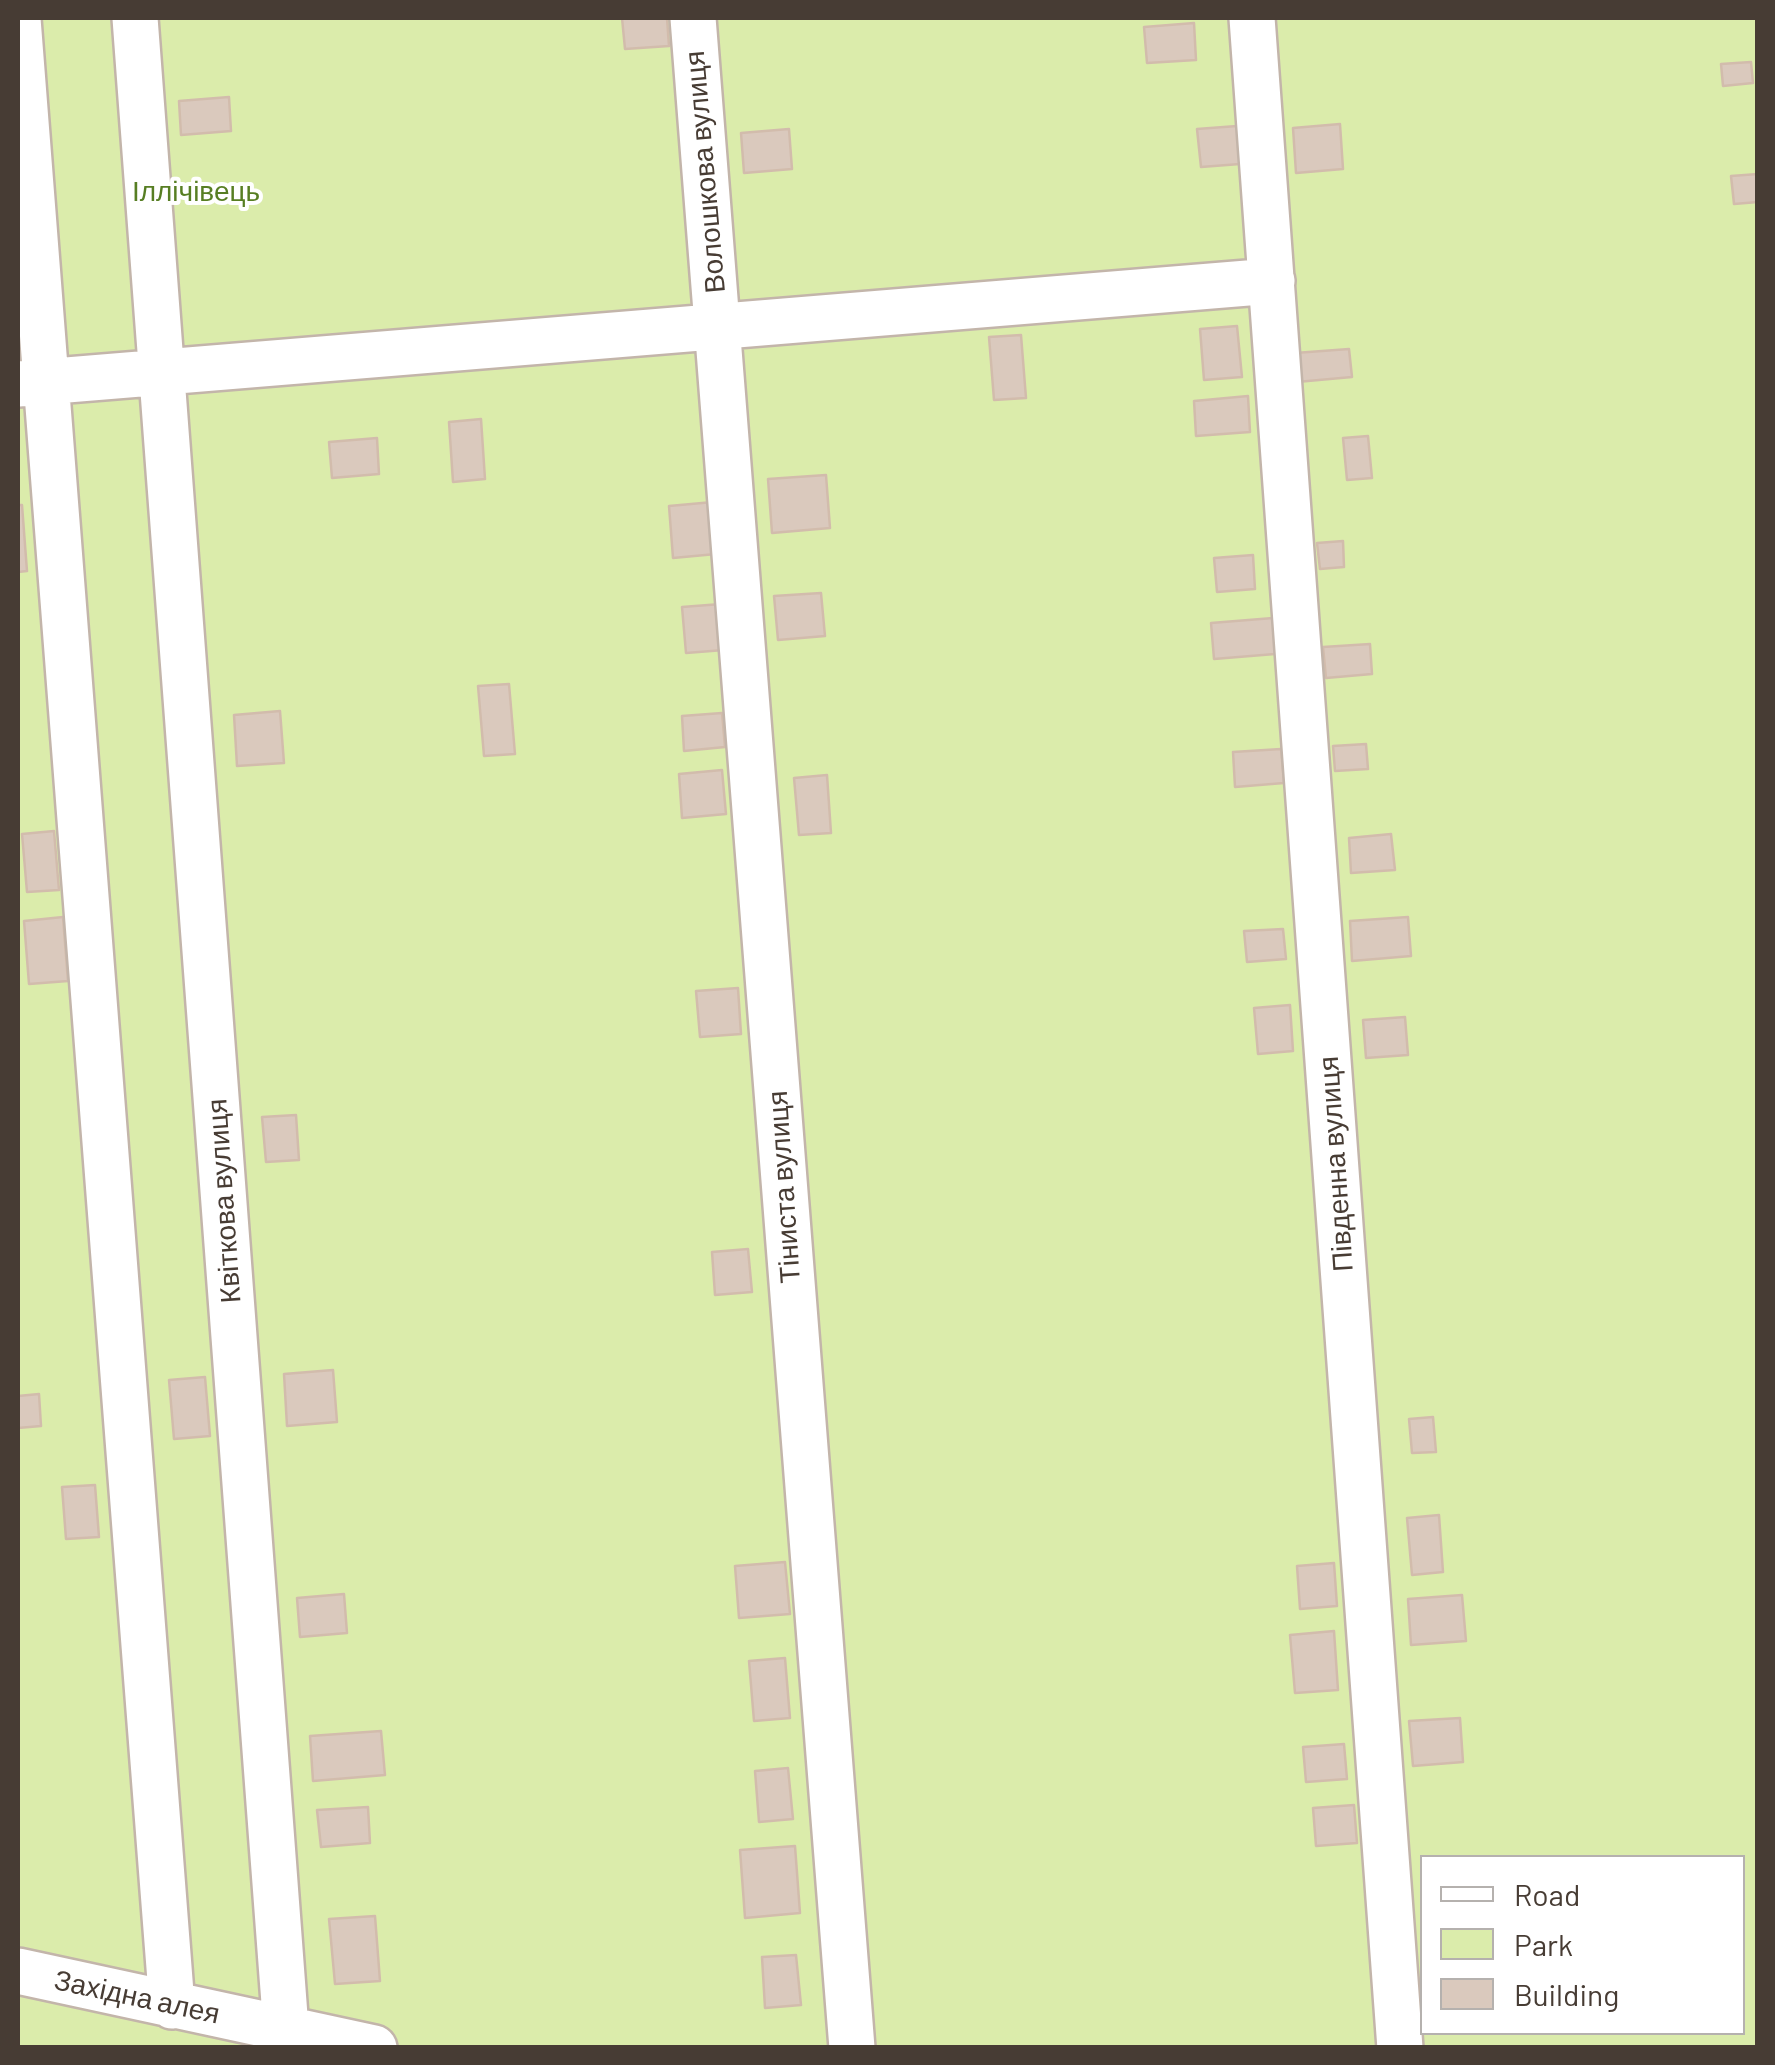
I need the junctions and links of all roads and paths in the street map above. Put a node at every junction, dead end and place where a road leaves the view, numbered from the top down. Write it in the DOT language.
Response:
graph roads {
  1 [pos="135,18"];
  2 [pos="693,18"];
  3 [pos="1252,18"];
  4 [pos="18,19"];
  5 [pos="1272,281"];
  6 [pos="717,327"];
  7 [pos="163,372"];
  8 [pos="32,383"];
  9 [pos="18,1971"];
  10 [pos="172,2006"];
  11 [pos="255,2032"];
  12 [pos="374,2048"];
  13 [pos="852,2048"];
  14 [pos="1400,2048"];
  1 -- 7 [label="lane, Квіткова вулиця"];
  2 -- 6 [label="lane, Волошкова вулиця"];
  3 -- 5 [label="lane, Південна вулиця"];
  4 -- 8 [label="lane"];
  5 -- 6 [label="lane"];
  5 -- 14 [label="lane, Південна вулиця"];
  6 -- 7 [label="lane"];
  6 -- 13 [label="lane, Тіниста вулиця"];
  7 -- 8 [label="lane"];
  7 -- 11 [label="lane, Квіткова вулиця"];
  8 -- 10 [label="lane"];
  9 -- 10 [label="lane, Західна алея"];
  10 -- 11 [label="lane, Західна алея"];
  11 -- 12 [label="lane, Західна алея"];
}
